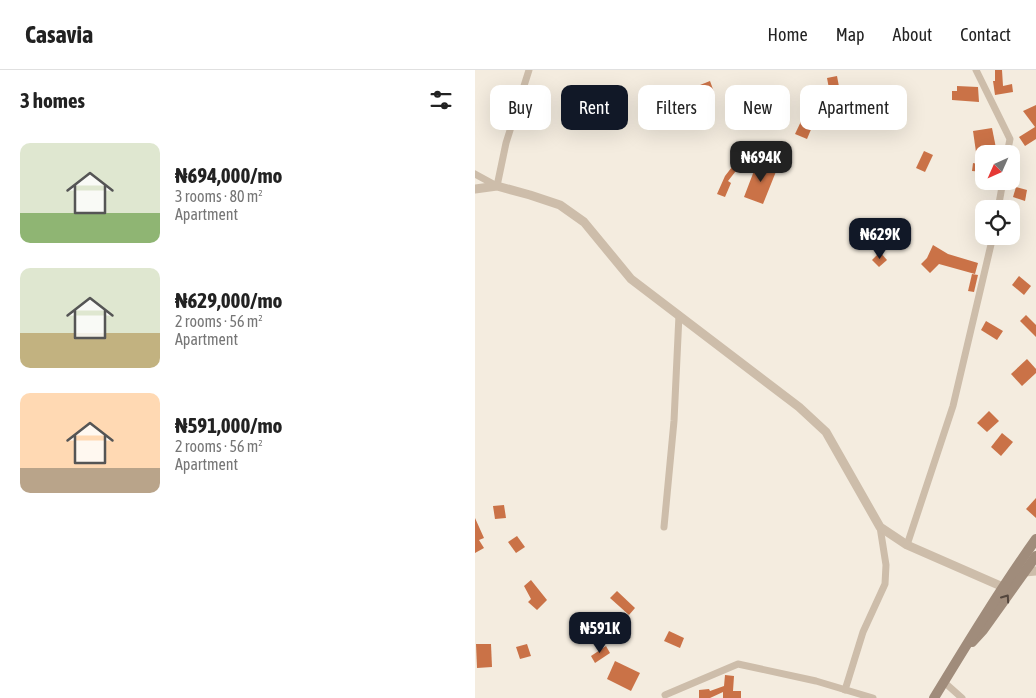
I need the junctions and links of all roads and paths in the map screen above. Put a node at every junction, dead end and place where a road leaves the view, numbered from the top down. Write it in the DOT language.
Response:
graph roads {
  1 [pos="529,70"];
  2 [pos="976,70"];
  3 [pos="1009,145"];
  4 [pos="475,174"];
  5 [pos="497,186"];
  6 [pos="475,189"];
  7 [pos="991,245"];
  8 [pos="679,315"];
  9 [pos="665,527"];
  10 [pos="880,527"];
  11 [pos="1036,539"];
  12 [pos="907,545"];
  13 [pos="1036,556"];
  14 [pos="1036,571"];
  15 [pos="1025,572"];
  16 [pos="1003,586"];
  17 [pos="965,650"];
  18 [pos="943,682"];
  19 [pos="845,690"];
  20 [pos="665,695"];
  21 [pos="873,698"];
  22 [pos="934,698"];
  23 [pos="962,698"];
  1 -- 5 [label="street"];
  2 -- 3 [label="street"];
  4 -- 5 [label="street"];
  5 -- 6 [label="street"];
  5 -- 8 [label="street"];
  7 -- 12 [label="street"];
  8 -- 9 [label="street"];
  8 -- 10 [label="street"];
  10 -- 12 [label="street"];
  10 -- 19 [label="street"];
  11 -- 16 [label="main road"];
  12 -- 16 [label="street"];
  13 -- 15 [label="main road"];
  14 -- 15 [label="street"];
  17 -- 15 [label="main road, one-way"];
  16 -- 17 [label="main road"];
  17 -- 18 [label="main road"];
  18 -- 22 [label="main road"];
  18 -- 23 [label="street"];
  19 -- 20 [label="street"];
  19 -- 21 [label="street"];
}
